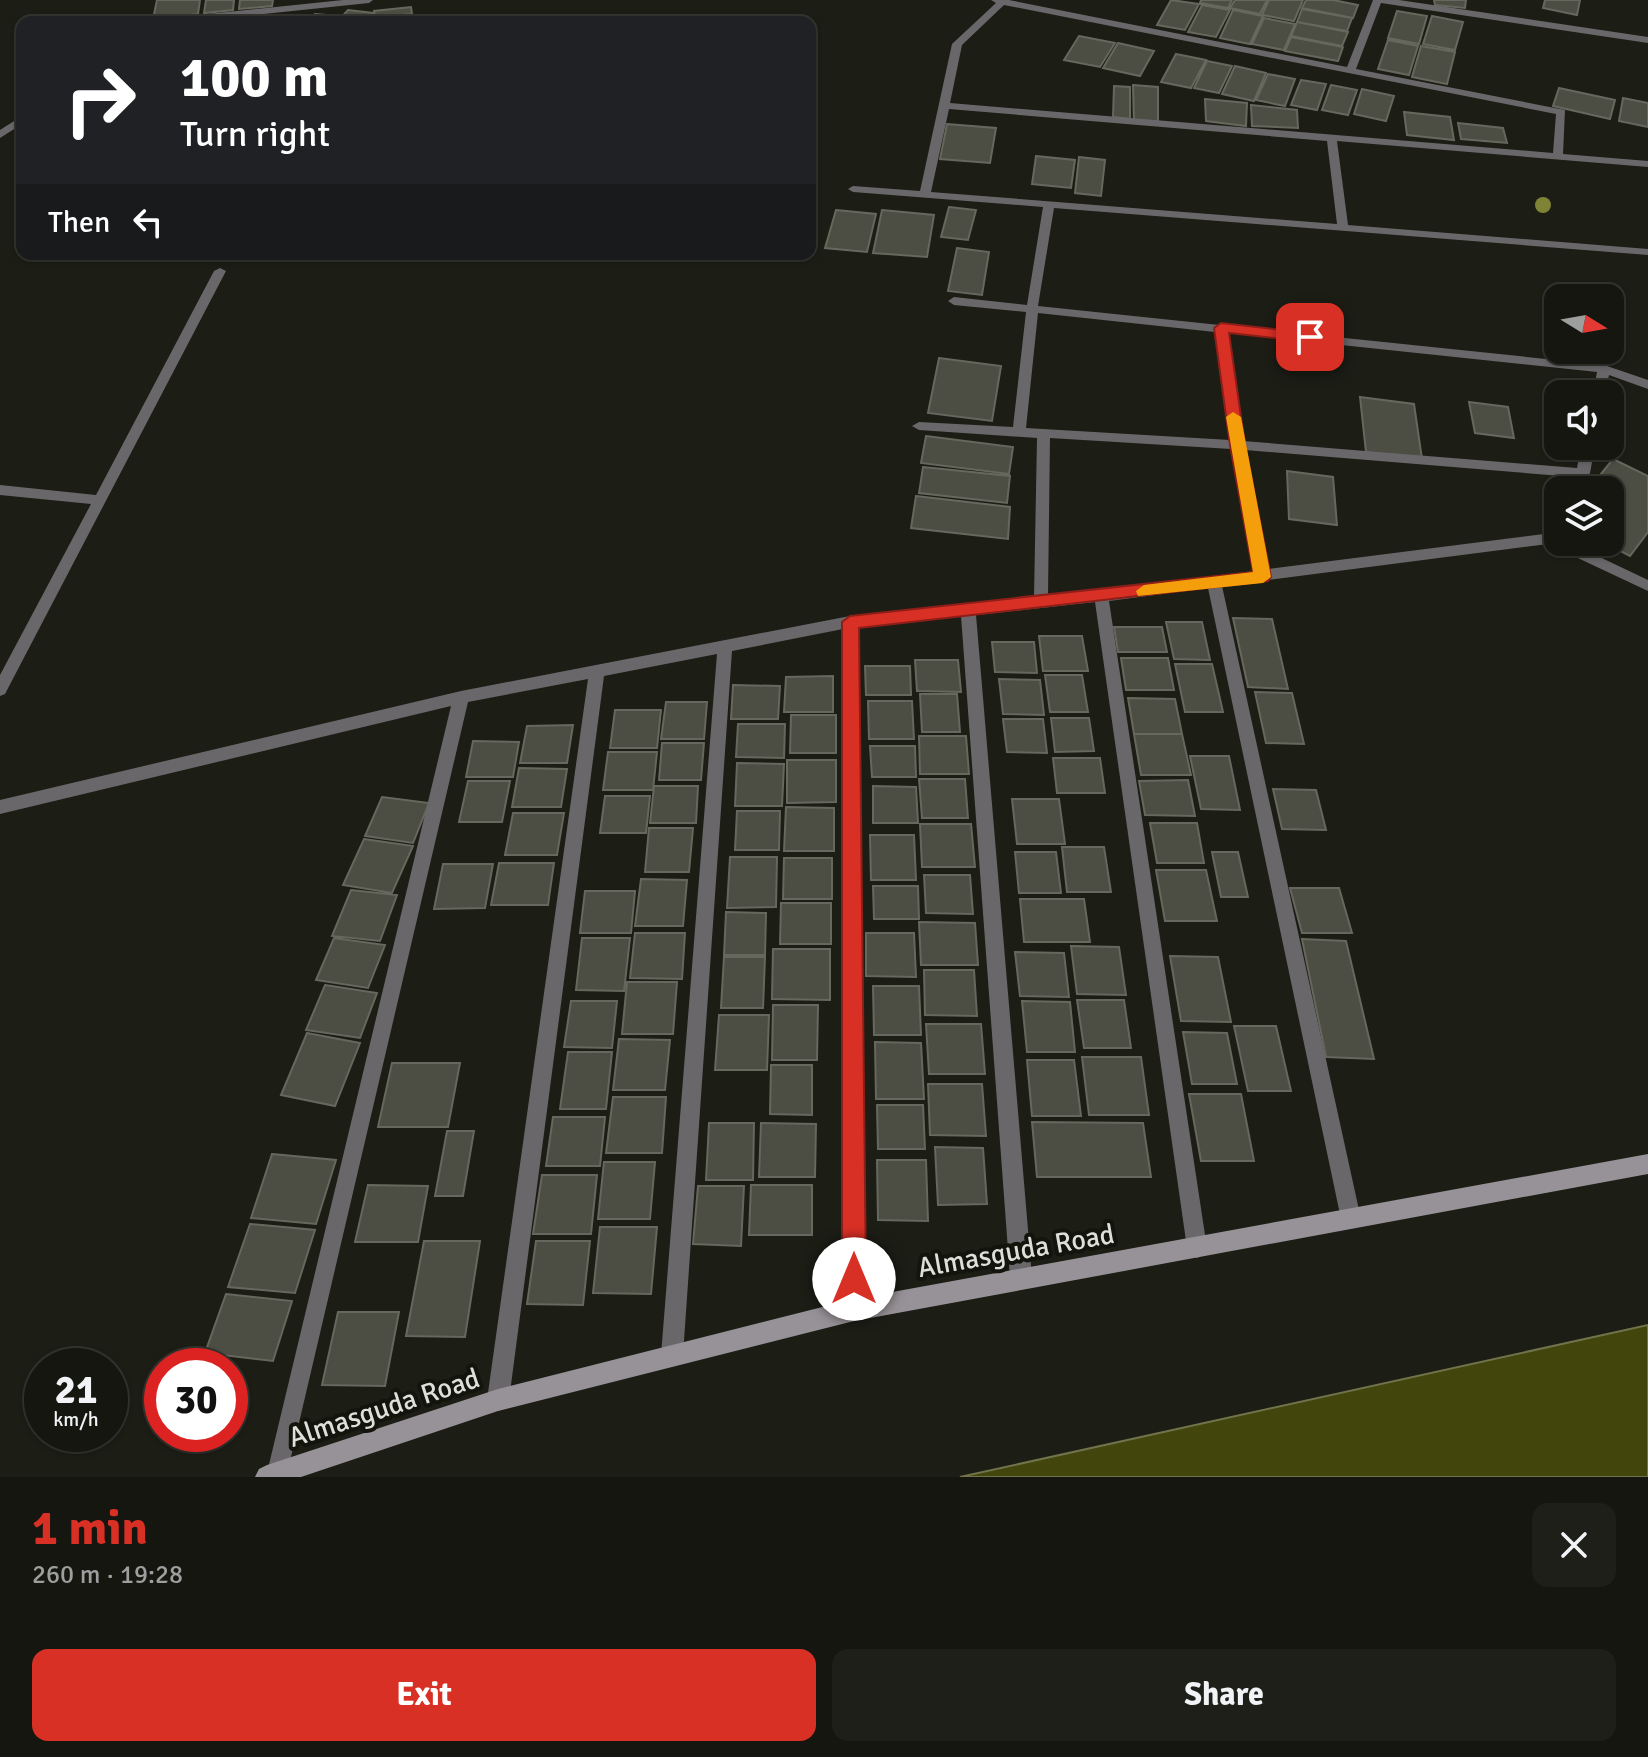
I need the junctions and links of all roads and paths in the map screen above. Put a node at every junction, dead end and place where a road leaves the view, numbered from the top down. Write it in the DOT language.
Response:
graph roads {
  1 [pos="369,0"];
  2 [pos="1379,0"];
  3 [pos="1000,1"];
  4 [pos="315,7"];
  5 [pos="222,16"];
  6 [pos="307,16"];
  7 [pos="1648,40"];
  8 [pos="1351,69"];
  9 [pos="945,106"];
  10 [pos="1332,140"];
  11 [pos="1558,157"];
  12 [pos="1648,164"];
  13 [pos="853,189"];
  14 [pos="925,194"];
  15 [pos="1049,203"];
  16 [pos="1343,227"];
  17 [pos="1648,252"];
  18 [pos="220,271"];
  19 [pos="954,301"];
  20 [pos="1032,309"];
  21 [pos="1221,328"];
  22 [pos="1604,369"];
  23 [pos="1602,380"];
  24 [pos="1648,385"];
  25 [pos="919,426"];
  26 [pos="1019,433"];
  27 [pos="1044,434"];
  28 [pos="1237,445"];
  29 [pos="1585,460"];
  30 [pos="1583,473"];
  31 [pos="1581,476"];
  32 [pos="0,490"];
  33 [pos="100,500"];
  34 [pos="1544,540"];
  35 [pos="1585,556"];
  36 [pos="1263,577"];
  37 [pos="1214,583"];
  38 [pos="1648,586"];
  39 [pos="1101,596"];
  40 [pos="1041,601"];
  41 [pos="968,608"];
  42 [pos="850,622"];
  43 [pos="725,646"];
  44 [pos="8,657"];
  45 [pos="597,671"];
  46 [pos="0,690"];
  47 [pos="461,697"];
  48 [pos="0,807"];
  49 [pos="1648,1164"];
  50 [pos="1351,1219"];
  51 [pos="1197,1248"];
  52 [pos="1021,1277"];
  53 [pos="854,1310"];
  54 [pos="672,1355"];
  55 [pos="498,1400"];
  56 [pos="271,1475"];
  1 -- 4 [label="street"];
  2 -- 7 [label="street"];
  2 -- 8 [label="street"];
  3 -- 8 [label="street"];
  3 -- 9 [label="street"];
  4 -- 5 [label="street"];
  4 -- 6 [label="street"];
  8 -- 11 [label="street"];
  9 -- 10 [label="street"];
  9 -- 14 [label="street"];
  10 -- 11 [label="street"];
  10 -- 16 [label="street"];
  11 -- 12 [label="street"];
  13 -- 14 [label="street"];
  14 -- 15 [label="street"];
  15 -- 16 [label="street"];
  15 -- 20 [label="street"];
  16 -- 17 [label="street"];
  18 -- 33 [label="street"];
  19 -- 20 [label="street"];
  20 -- 21 [label="street"];
  20 -- 26 [label="street"];
  21 -- 22 [label="street"];
  21 -- 28 [label="street"];
  22 -- 23 [label="street"];
  22 -- 24 [label="street"];
  25 -- 26 [label="street"];
  26 -- 27 [label="street"];
  27 -- 28 [label="street"];
  27 -- 40 [label="street"];
  28 -- 30 [label="street"];
  28 -- 36 [label="street"];
  29 -- 30 [label="street"];
  30 -- 31 [label="street"];
  32 -- 33 [label="street"];
  33 -- 44 [label="street"];
  34 -- 36 [label="street"];
  35 -- 38 [label="street"];
  36 -- 37 [label="street"];
  37 -- 39 [label="street"];
  37 -- 50 [label="street"];
  39 -- 40 [label="street"];
  39 -- 51 [label="street"];
  40 -- 41 [label="street"];
  41 -- 42 [label="street"];
  41 -- 52 [label="street"];
  42 -- 43 [label="street"];
  42 -- 53 [label="street"];
  43 -- 45 [label="street"];
  43 -- 54 [label="street"];
  44 -- 46 [label="street"];
  45 -- 47 [label="street"];
  45 -- 55 [label="street"];
  47 -- 48 [label="street"];
  47 -- 56 [label="street"];
  49 -- 50 [label="street, Almasguda Road"];
  50 -- 51 [label="street, Almasguda Road"];
  51 -- 52 [label="street, Almasguda Road"];
  52 -- 53 [label="street, Almasguda Road"];
  53 -- 54 [label="street, Almasguda Road"];
  54 -- 55 [label="street, Almasguda Road"];
  55 -- 56 [label="street, Almasguda Road"];
}
